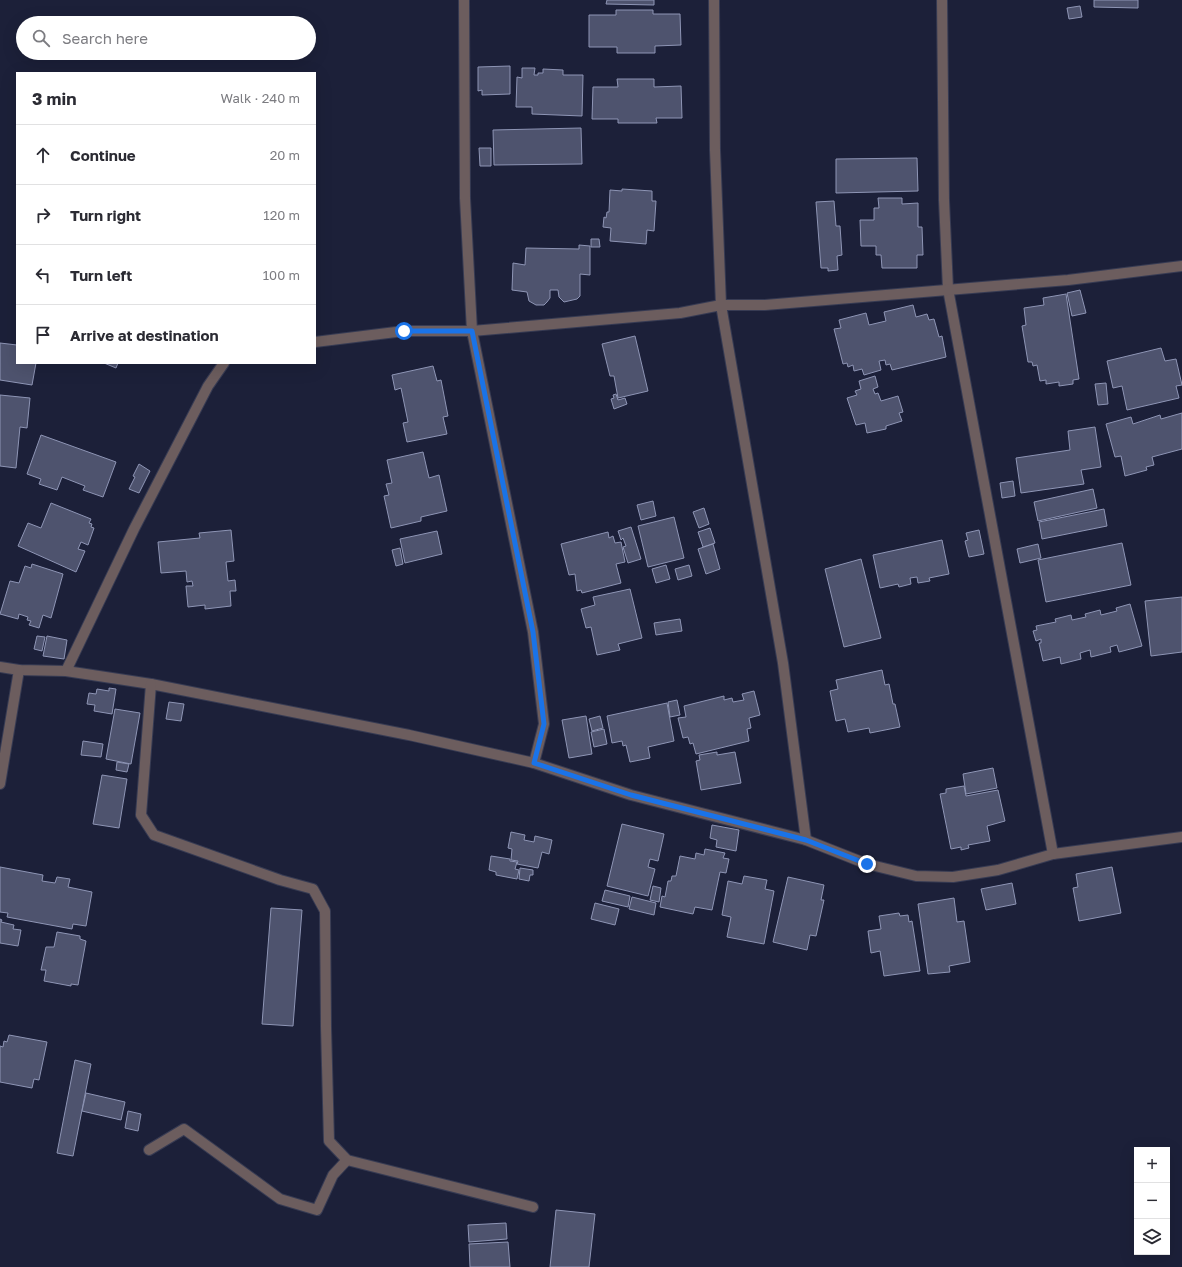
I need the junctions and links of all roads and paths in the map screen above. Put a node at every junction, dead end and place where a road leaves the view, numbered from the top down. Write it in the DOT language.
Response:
graph roads {
  1 [pos="464,0"];
  2 [pos="714,0"];
  3 [pos="942,0"];
  4 [pos="1182,266"];
  5 [pos="948,290"];
  6 [pos="721,305"];
  7 [pos="472,331"];
  8 [pos="316,342"];
  9 [pos="223,364"];
  10 [pos="0,667"];
  11 [pos="19,670"];
  12 [pos="66,671"];
  13 [pos="151,684"];
  14 [pos="534,763"];
  15 [pos="0,784"];
  16 [pos="1182,837"];
  17 [pos="806,840"];
  18 [pos="1053,854"];
  19 [pos="149,1150"];
  20 [pos="347,1160"];
  21 [pos="533,1207"];
  1 -- 7 [label="street"];
  2 -- 6 [label="street"];
  3 -- 5 [label="street"];
  4 -- 5 [label="street"];
  5 -- 6 [label="street"];
  5 -- 18 [label="street"];
  6 -- 7 [label="street"];
  6 -- 17 [label="street"];
  7 -- 8 [label="street"];
  7 -- 14 [label="street"];
  9 -- 12 [label="street"];
  10 -- 11 [label="street"];
  11 -- 12 [label="street"];
  11 -- 15 [label="street"];
  12 -- 13 [label="street"];
  13 -- 14 [label="street"];
  13 -- 20 [label="street"];
  14 -- 17 [label="street"];
  16 -- 18 [label="street"];
  17 -- 18 [label="street"];
  19 -- 20 [label="street"];
  20 -- 21 [label="street"];
}
